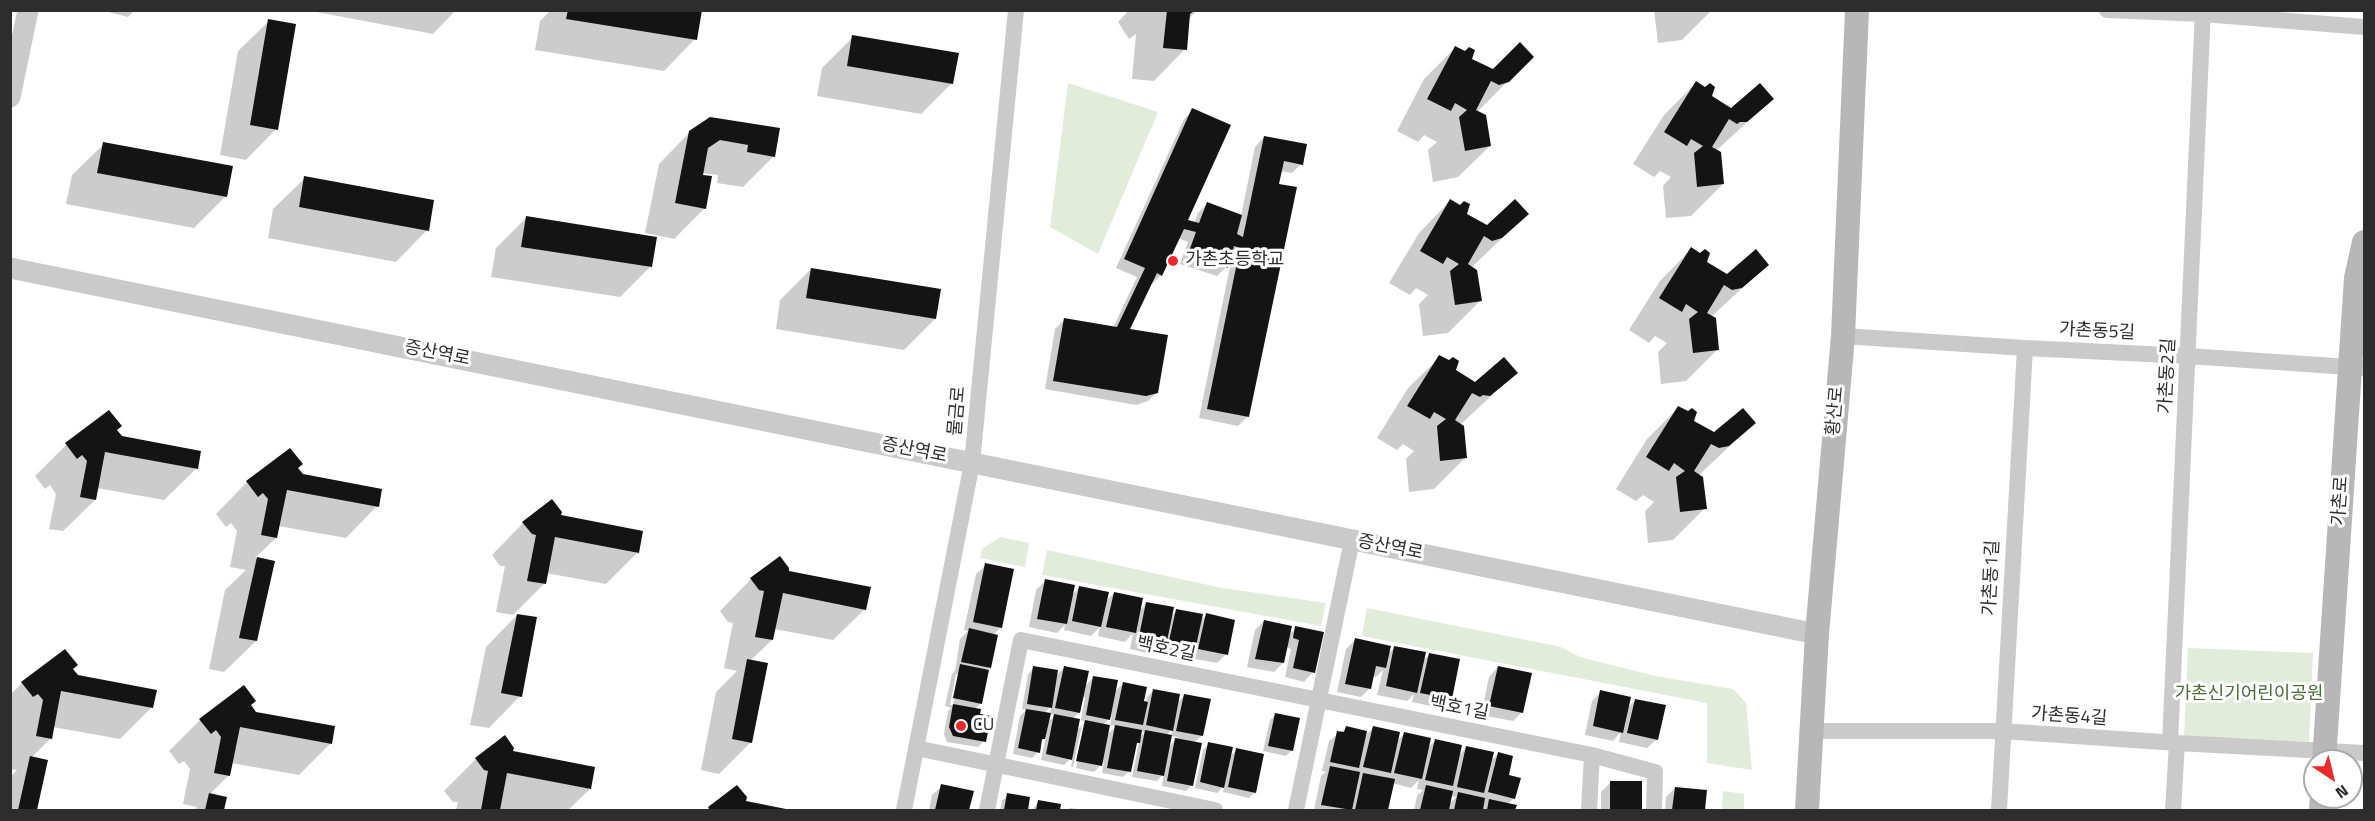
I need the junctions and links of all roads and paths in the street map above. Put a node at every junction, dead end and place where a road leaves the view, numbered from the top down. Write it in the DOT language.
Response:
graph roads {
  1 [pos="28,10"];
  2 [pos="1016,10"];
  3 [pos="1857,10"];
  4 [pos="2107,10"];
  5 [pos="2203,12"];
  6 [pos="2364,27"];
  7 [pos="10,97"];
  8 [pos="2364,242"];
  9 [pos="10,268"];
  10 [pos="1843,336"];
  11 [pos="2025,348"];
  12 [pos="2188,356"];
  13 [pos="2357,368"];
  14 [pos="972,463"];
  15 [pos="1352,540"];
  16 [pos="1816,634"];
  17 [pos="1318,701"];
  18 [pos="1810,730"];
  19 [pos="2002,732"];
  20 [pos="2173,743"];
  21 [pos="916,748"];
  22 [pos="2325,749"];
  23 [pos="1592,754"];
  24 [pos="2303,754"];
  25 [pos="996,766"];
  26 [pos="904,810"];
  27 [pos="987,810"];
  28 [pos="1215,810"];
  29 [pos="1296,810"];
  30 [pos="1589,810"];
  31 [pos="1654,810"];
  32 [pos="1806,810"];
  33 [pos="1999,810"];
  34 [pos="2173,810"];
  1 -- 7 [label="street"];
  2 -- 14 [label="street, 물금로"];
  3 -- 10 [label="main road, 황산로"];
  4 -- 5 [label="street"];
  5 -- 6 [label="street"];
  5 -- 12 [label="street, 가촌동2길"];
  8 -- 13 [label="main road, 가촌로"];
  9 -- 14 [label="street, 증산역로"];
  10 -- 11 [label="street, 가촌동5길"];
  10 -- 16 [label="main road, 황산로"];
  11 -- 12 [label="street, 가촌동5길"];
  11 -- 19 [label="street, 가촌동1길"];
  12 -- 13 [label="street, 가촌동5길"];
  12 -- 20 [label="street, 가촌동2길"];
  13 -- 22 [label="main road, 가촌로"];
  14 -- 15 [label="street, 증산역로"];
  14 -- 21 [label="street, 물금로"];
  15 -- 16 [label="street, 증산역로"];
  15 -- 17 [label="street"];
  16 -- 18 [label="main road, 황산로"];
  17 -- 23 [label="street, 백호1길"];
  17 -- 25 [label="street, 백호2길"];
  17 -- 29 [label="street"];
  18 -- 19 [label="street, 가촌동4길"];
  18 -- 32 [label="main road, 황산로"];
  19 -- 20 [label="street, 가촌동4길"];
  19 -- 33 [label="street, 가촌동1길"];
  20 -- 24 [label="street, 가촌동4길"];
  20 -- 34 [label="street, 가촌동2길"];
  21 -- 25 [label="street"];
  21 -- 26 [label="street, 물금로"];
  23 -- 30 [label="street"];
  23 -- 31 [label="street, 백호1길"];
  25 -- 27 [label="street, 백호2길"];
  25 -- 28 [label="street"];
}
